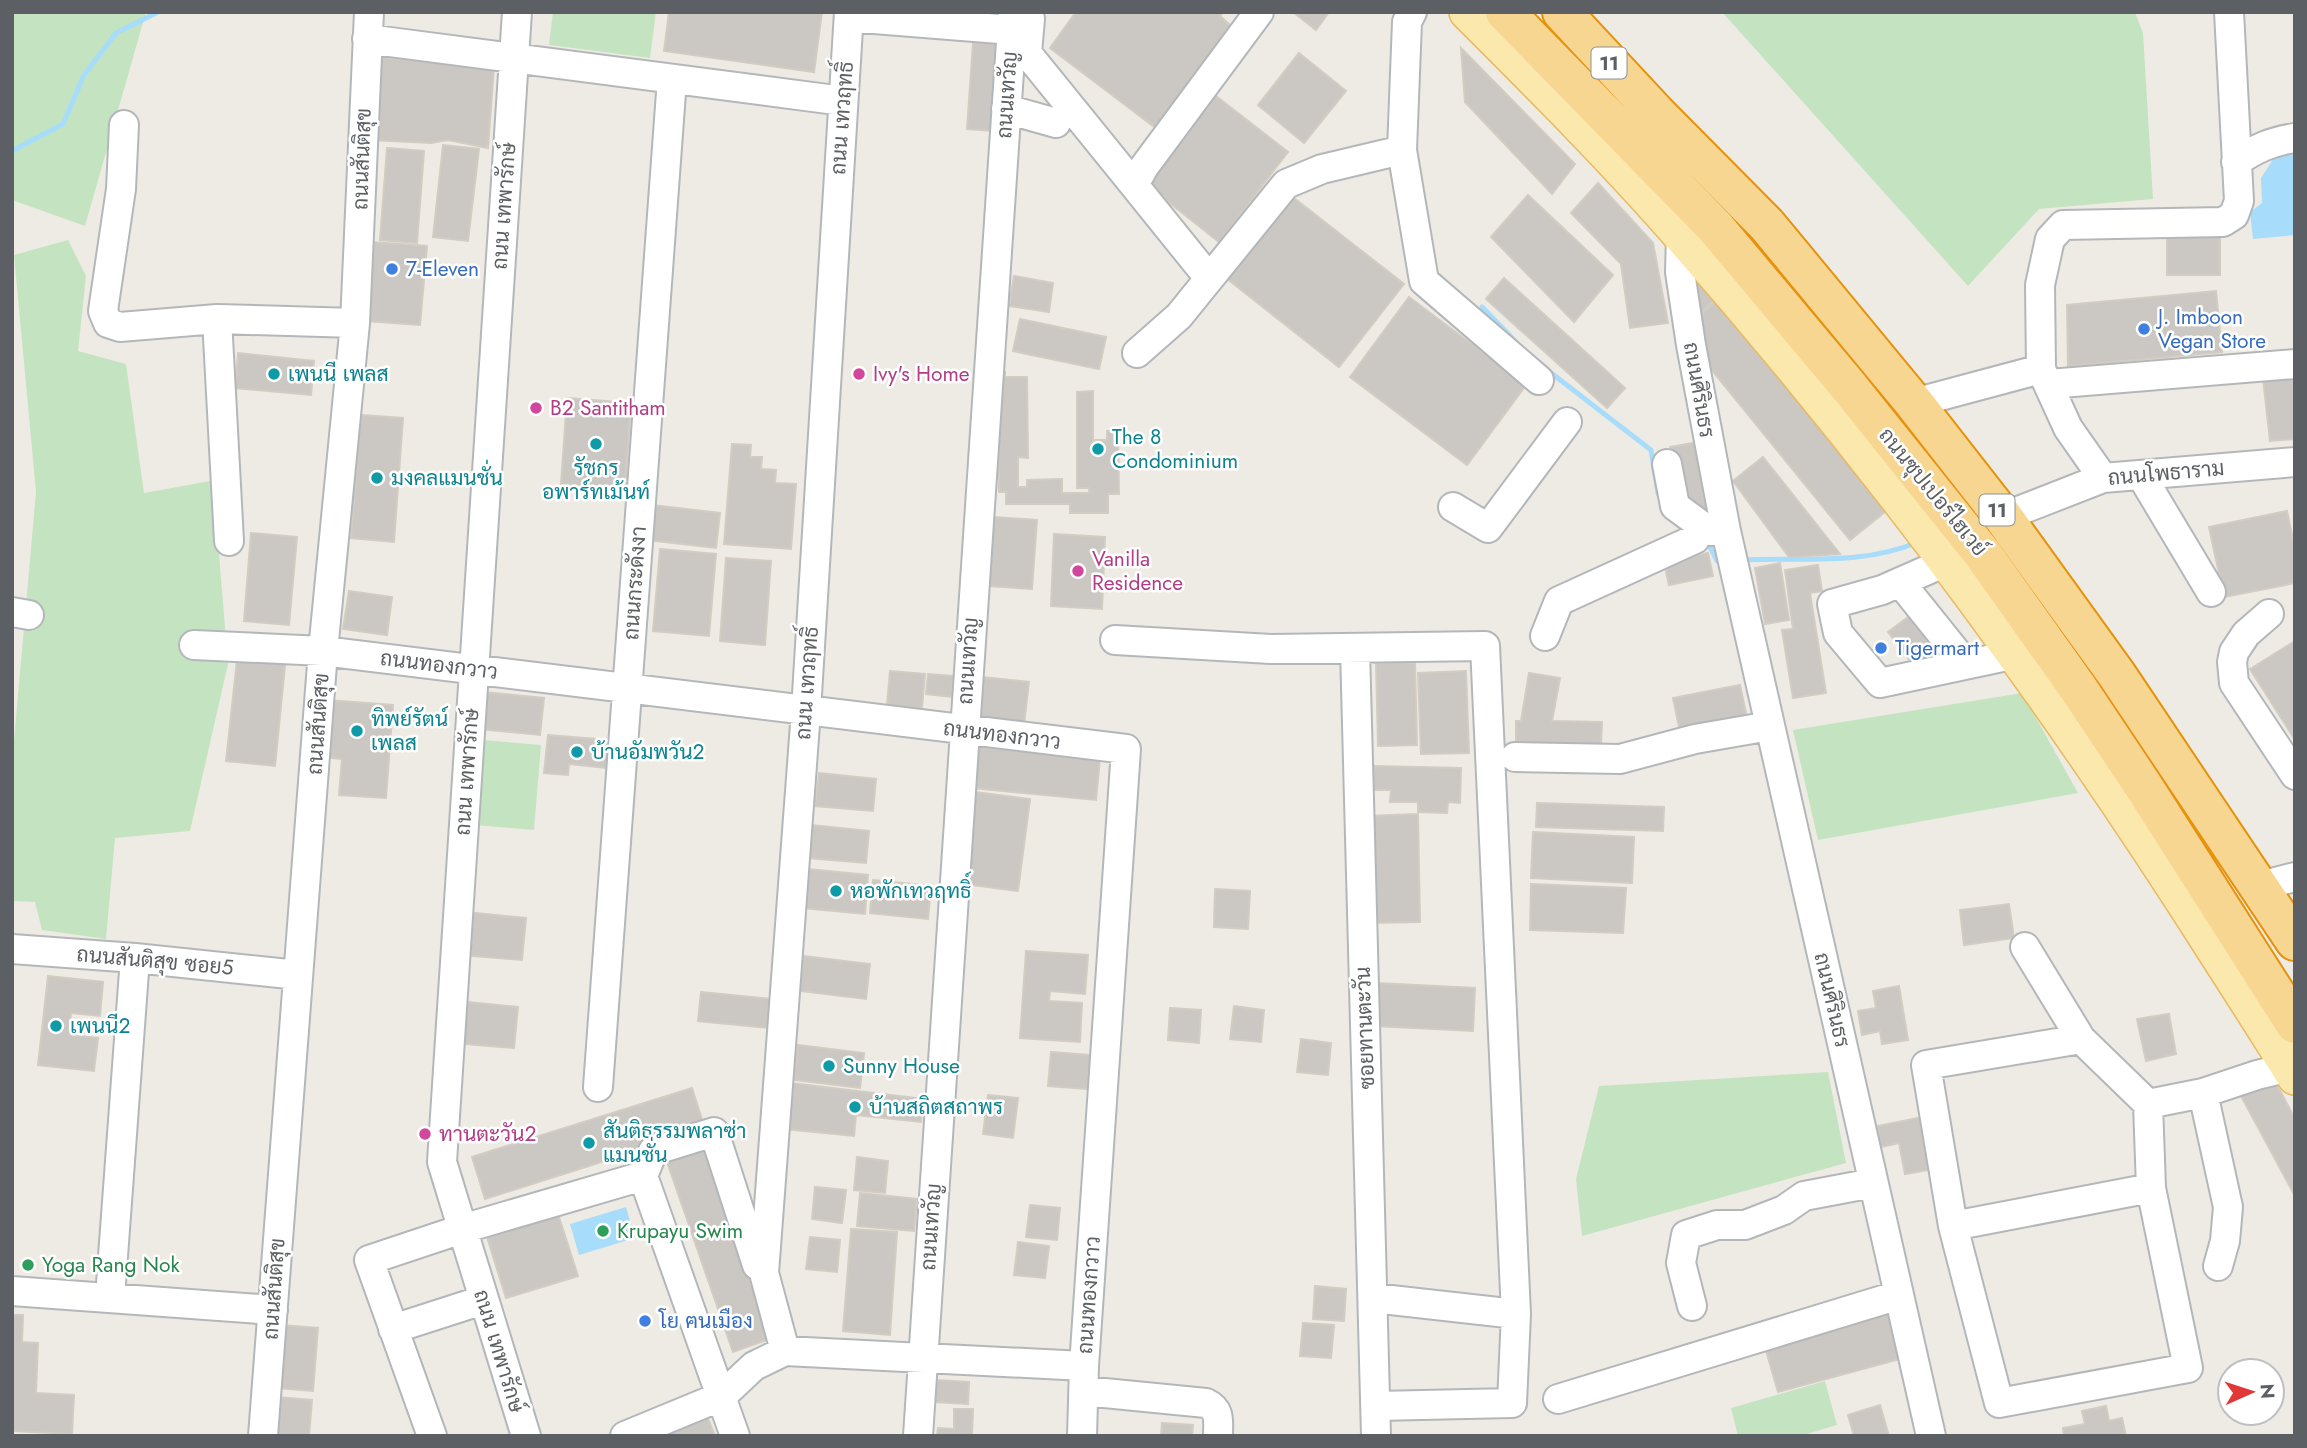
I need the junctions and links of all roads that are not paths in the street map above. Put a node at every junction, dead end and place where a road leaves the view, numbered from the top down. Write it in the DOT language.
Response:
graph roads {
  1 [pos="517,12"];
  2 [pos="1259,12"];
  3 [pos="1412,12"];
  4 [pos="1467,12"];
  5 [pos="1505,12"];
  6 [pos="2229,12"];
  7 [pos="849,15"];
  8 [pos="1018,18"];
  9 [pos="1572,19"];
  10 [pos="368,25"];
  11 [pos="514,59"];
  12 [pos="672,79"];
  13 [pos="843,101"];
  14 [pos="1006,109"];
  15 [pos="1056,123"];
  16 [pos="124,125"];
  17 [pos="2295,138"];
  18 [pos="1402,150"];
  19 [pos="2236,162"];
  20 [pos="1134,185"];
  21 [pos="1681,235"];
  22 [pos="1209,278"];
  23 [pos="217,319"];
  24 [pos="355,323"];
  25 [pos="1137,353"];
  26 [pos="2295,364"];
  27 [pos="2045,377"];
  28 [pos="1539,380"];
  29 [pos="1914,403"];
  30 [pos="1567,422"];
  31 [pos="2295,462"];
  32 [pos="1667,464"];
  33 [pos="2141,475"];
  34 [pos="2103,478"];
  35 [pos="1453,507"];
  36 [pos="2003,517"];
  37 [pos="1695,539"];
  38 [pos="229,541"];
  39 [pos="1729,546"];
  40 [pos="1945,563"];
  41 [pos="1900,582"];
  42 [pos="2211,592"];
  43 [pos="2269,614"];
  44 [pos="1545,636"];
  45 [pos="1115,640"];
  46 [pos="194,645"];
  47 [pos="1355,649"];
  48 [pos="323,651"];
  49 [pos="2016,654"];
  50 [pos="1965,663"];
  51 [pos="474,669"];
  52 [pos="627,688"];
  53 [pos="806,711"];
  54 [pos="1770,726"];
  55 [pos="964,730"];
  56 [pos="1515,757"];
  57 [pos="2295,775"];
  58 [pos="2144,787"];
  59 [pos="2155,857"];
  60 [pos="2277,882"];
  61 [pos="2293,936"];
  62 [pos="2025,947"];
  63 [pos="12,949"];
  64 [pos="135,958"];
  65 [pos="298,975"];
  66 [pos="2295,1024"];
  67 [pos="2081,1039"];
  68 [pos="2292,1072"];
  69 [pos="598,1087"];
  70 [pos="2203,1093"];
  71 [pos="2148,1104"];
  72 [pos="643,1176"];
  73 [pos="1873,1183"];
  74 [pos="2151,1188"];
  75 [pos="1952,1226"];
  76 [pos="462,1229"];
  77 [pos="757,1265"];
  78 [pos="2218,1266"];
  79 [pos="12,1291"];
  80 [pos="1899,1295"];
  81 [pos="110,1297"];
  82 [pos="1373,1298"];
  83 [pos="483,1300"];
  84 [pos="1692,1306"];
  85 [pos="273,1310"];
  86 [pos="1516,1314"];
  87 [pos="393,1329"];
  88 [pos="785,1352"];
  89 [pos="923,1358"];
  90 [pos="1084,1379"];
  91 [pos="722,1396"];
  92 [pos="1558,1399"];
  93 [pos="1377,1406"];
  94 [pos="263,1436"];
  95 [pos="432,1436"];
  96 [pos="526,1436"];
  97 [pos="625,1436"];
  98 [pos="735,1436"];
  99 [pos="918,1436"];
  100 [pos="1082,1436"];
  101 [pos="1218,1436"];
  102 [pos="1377,1436"];
  103 [pos="1931,1436"];
  1 -- 11 [label="street, ถนน เทพารักษ์"];
  2 -- 20 [label="street"];
  3 -- 18 [label="street"];
  4 -- 21 [label="main road"];
  5 -- 58 [label="highway, ถนนซุปเปอร์ไฮเวย์ / 11"];
  6 -- 19 [label="street"];
  7 -- 8 [label="street"];
  7 -- 13 [label="street, ถนน เทวฤทธิ์"];
  8 -- 14 [label="street, ถนนเทวัญ"];
  8 -- 20 [label="street"];
  9 -- 29 [label="highway, ถนนซุปเปอร์ไฮเวย์ / 11"];
  10 -- 11 [label="street"];
  10 -- 24 [label="street, ถนนสันติสุข"];
  11 -- 12 [label="street"];
  11 -- 51 [label="street, ถนน เทพารักษ์"];
  12 -- 13 [label="street"];
  12 -- 52 [label="street, ถนนกระดังงา"];
  13 -- 53 [label="street, ถนน เทวฤทธิ์"];
  14 -- 15 [label="street"];
  14 -- 55 [label="street, ถนนเทวัญ"];
  16 -- 23 [label="street"];
  17 -- 19 [label="street"];
  18 -- 22 [label="street"];
  18 -- 28 [label="street"];
  19 -- 27 [label="street"];
  20 -- 22 [label="street"];
  21 -- 39 [label="street, ถนนศิรินธร"];
  21 -- 40 [label="main road"];
  22 -- 25 [label="street"];
  23 -- 24 [label="street"];
  23 -- 38 [label="street"];
  24 -- 48 [label="street, ถนนสันติสุข"];
  26 -- 27 [label="street"];
  27 -- 29 [label="street"];
  27 -- 34 [label="street"];
  29 -- 36 [label="highway, ถนนซุปเปอร์ไฮเวย์ / 11"];
  30 -- 35 [label="street"];
  31 -- 33 [label="street, ถนนโพธาราม"];
  32 -- 39 [label="street"];
  33 -- 34 [label="street, ถนนโพธาราม"];
  33 -- 42 [label="street"];
  34 -- 36 [label="street, ถนนโพธาราม"];
  36 -- 60 [label="highway, ถนนซุปเปอร์ไฮเวย์ / 11"];
  37 -- 44 [label="street"];
  39 -- 54 [label="street, ถนนศิรินธร"];
  40 -- 41 [label="street"];
  40 -- 49 [label="main road"];
  41 -- 50 [label="street"];
  41 -- 50 [label="street"];
  43 -- 57 [label="street"];
  45 -- 47 [label="street"];
  46 -- 48 [label="street, ถนนทองกวาว"];
  47 -- 82 [label="street, ซอยทานตะวัน"];
  47 -- 86 [label="street"];
  48 -- 51 [label="street, ถนนทองกวาว"];
  48 -- 65 [label="street, ถนนสันติสุข"];
  49 -- 50 [label="street"];
  49 -- 59 [label="main road"];
  51 -- 52 [label="street, ถนนทองกวาว"];
  51 -- 76 [label="street, ถนน เทพารักษ์"];
  52 -- 53 [label="street, ถนนทองกวาว"];
  52 -- 69 [label="street, ถนนกระดังงา"];
  53 -- 55 [label="street, ถนนทองกวาว"];
  53 -- 88 [label="street, ถนน เทวฤทธิ์"];
  54 -- 56 [label="street"];
  54 -- 73 [label="street, ถนนศิรินธร"];
  55 -- 89 [label="street, ถนนเทวัญ"];
  55 -- 90 [label="street, ถนนทองกวาว"];
  58 -- 59 [label="highway"];
  58 -- 66 [label="highway, ถนนซุปเปอร์ไฮเวย์ / 11"];
  59 -- 68 [label="main road"];
  60 -- 61 [label="highway, ถนนซุปเปอร์ไฮเวย์ / 11"];
  62 -- 67 [label="street"];
  63 -- 64 [label="street, ถนนสันติสุข ซอย5"];
  64 -- 65 [label="street, ถนนสันติสุข ซอย5"];
  64 -- 81 [label="street"];
  65 -- 85 [label="street, ถนนสันติสุข"];
  67 -- 71 [label="street"];
  67 -- 75 [label="street"];
  68 -- 70 [label="street"];
  70 -- 71 [label="street"];
  70 -- 78 [label="street"];
  71 -- 74 [label="street"];
  72 -- 76 [label="street"];
  72 -- 77 [label="street"];
  72 -- 91 [label="street"];
  73 -- 80 [label="street, ถนนศิรินธร"];
  73 -- 84 [label="street"];
  74 -- 75 [label="street"];
  74 -- 75 [label="street"];
  76 -- 83 [label="street, ถนน เทพารักษ์"];
  76 -- 87 [label="street"];
  79 -- 81 [label="street"];
  80 -- 92 [label="street"];
  80 -- 103 [label="street, ถนนศิรินธร"];
  81 -- 85 [label="street"];
  82 -- 86 [label="street"];
  82 -- 93 [label="street, ซอยทานตะวัน"];
  83 -- 87 [label="street"];
  83 -- 96 [label="street, ถนน เทพารักษ์"];
  85 -- 94 [label="street, ถนนสันติสุข"];
  86 -- 93 [label="street"];
  87 -- 95 [label="street"];
  88 -- 89 [label="street"];
  88 -- 91 [label="street"];
  89 -- 90 [label="street"];
  89 -- 99 [label="street, ถนนเทวัญ"];
  90 -- 100 [label="street, ถนนทองกวาว"];
  90 -- 101 [label="street"];
  91 -- 97 [label="street"];
  91 -- 98 [label="street"];
  93 -- 102 [label="street, ซอยทานตะวัน"];
}
